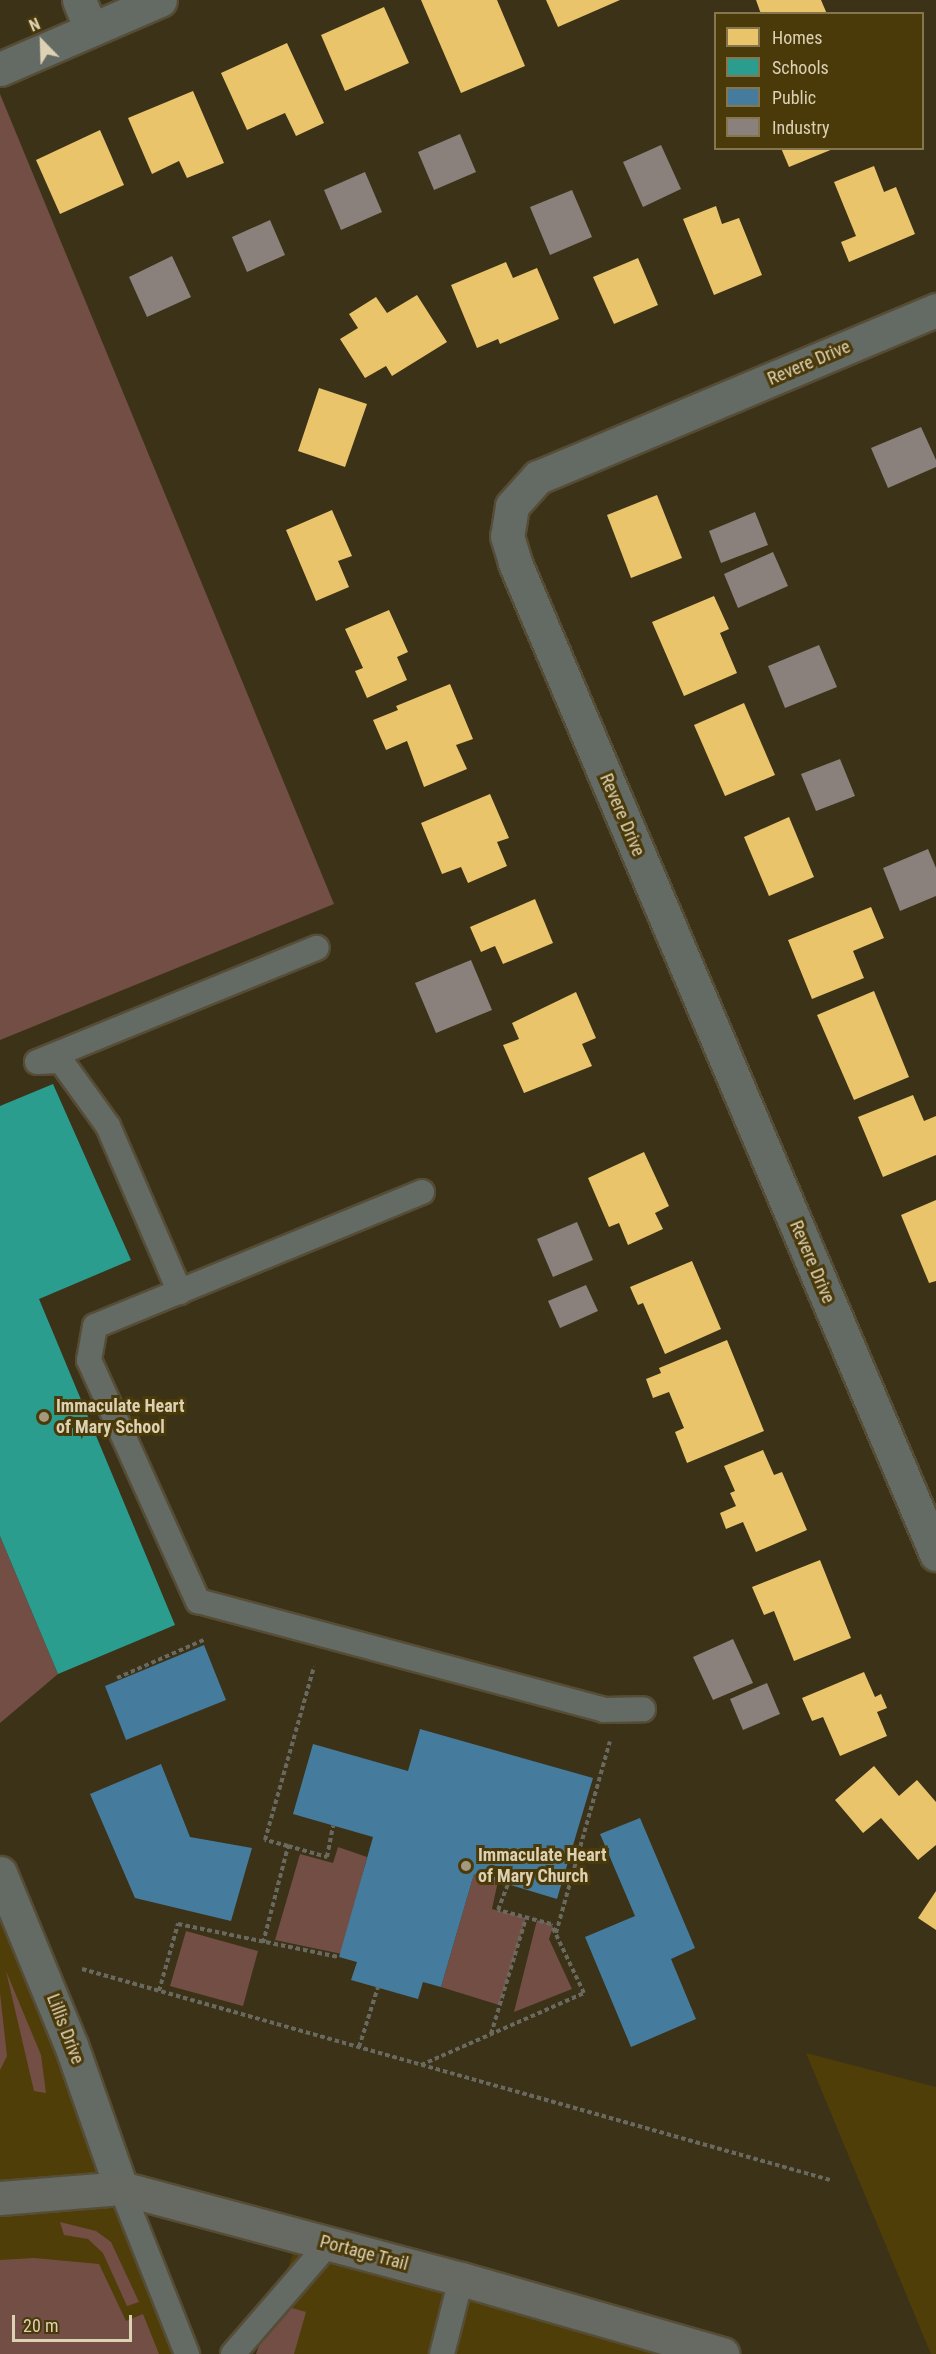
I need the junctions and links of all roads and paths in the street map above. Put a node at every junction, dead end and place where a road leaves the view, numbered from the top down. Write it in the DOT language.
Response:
graph roads {
  1 [pos="160,0"];
  2 [pos="85,14"];
  3 [pos="0,69"];
  4 [pos="936,310"];
  5 [pos="317,948"];
  6 [pos="422,1192"];
  7 [pos="180,1292"];
  8 [pos="936,1554"];
  9 [pos="212,1636"];
  10 [pos="317,1657"];
  11 [pos="117,1678"];
  12 [pos="643,1709"];
  13 [pos="601,1734"];
  14 [pos="333,1826"];
  15 [pos="288,1846"];
  16 [pos="0,1872"];
  17 [pos="508,1884"];
  18 [pos="526,1918"];
  19 [pos="556,1934"];
  20 [pos="263,1943"];
  21 [pos="339,1957"];
  22 [pos="82,1969"];
  23 [pos="378,1987"];
  24 [pos="159,1991"];
  25 [pos="491,2034"];
  26 [pos="359,2047"];
  27 [pos="421,2065"];
  28 [pos="831,2180"];
  29 [pos="121,2188"];
  30 [pos="0,2198"];
  31 [pos="329,2243"];
  32 [pos="461,2279"];
  33 [pos="187,2354"];
  34 [pos="233,2354"];
  35 [pos="442,2354"];
  36 [pos="720,2354"];
  1 -- 2 [label="street"];
  2 -- 3 [label="street"];
  4 -- 8 [label="street, Revere Drive"];
  5 -- 7 [label="lane"];
  6 -- 7 [label="lane"];
  7 -- 12 [label="lane"];
  9 -- 11 [label="path"];
  10 -- 15 [label="path"];
  13 -- 19 [label="path"];
  14 -- 15 [label="path"];
  15 -- 20 [label="path"];
  16 -- 29 [label="street, Lillis Drive"];
  17 -- 18 [label="path"];
  18 -- 19 [label="path"];
  18 -- 25 [label="path"];
  19 -- 25 [label="path"];
  20 -- 21 [label="path"];
  20 -- 24 [label="path"];
  22 -- 24 [label="path"];
  23 -- 26 [label="path"];
  24 -- 26 [label="path"];
  25 -- 27 [label="path"];
  26 -- 27 [label="path"];
  27 -- 28 [label="path"];
  29 -- 30 [label="main road, Portage Trail"];
  29 -- 31 [label="main road, Portage Trail"];
  29 -- 33 [label="lane"];
  31 -- 32 [label="main road, Portage Trail"];
  31 -- 34 [label="lane"];
  32 -- 35 [label="lane"];
  32 -- 36 [label="main road, Portage Trail"];
}
